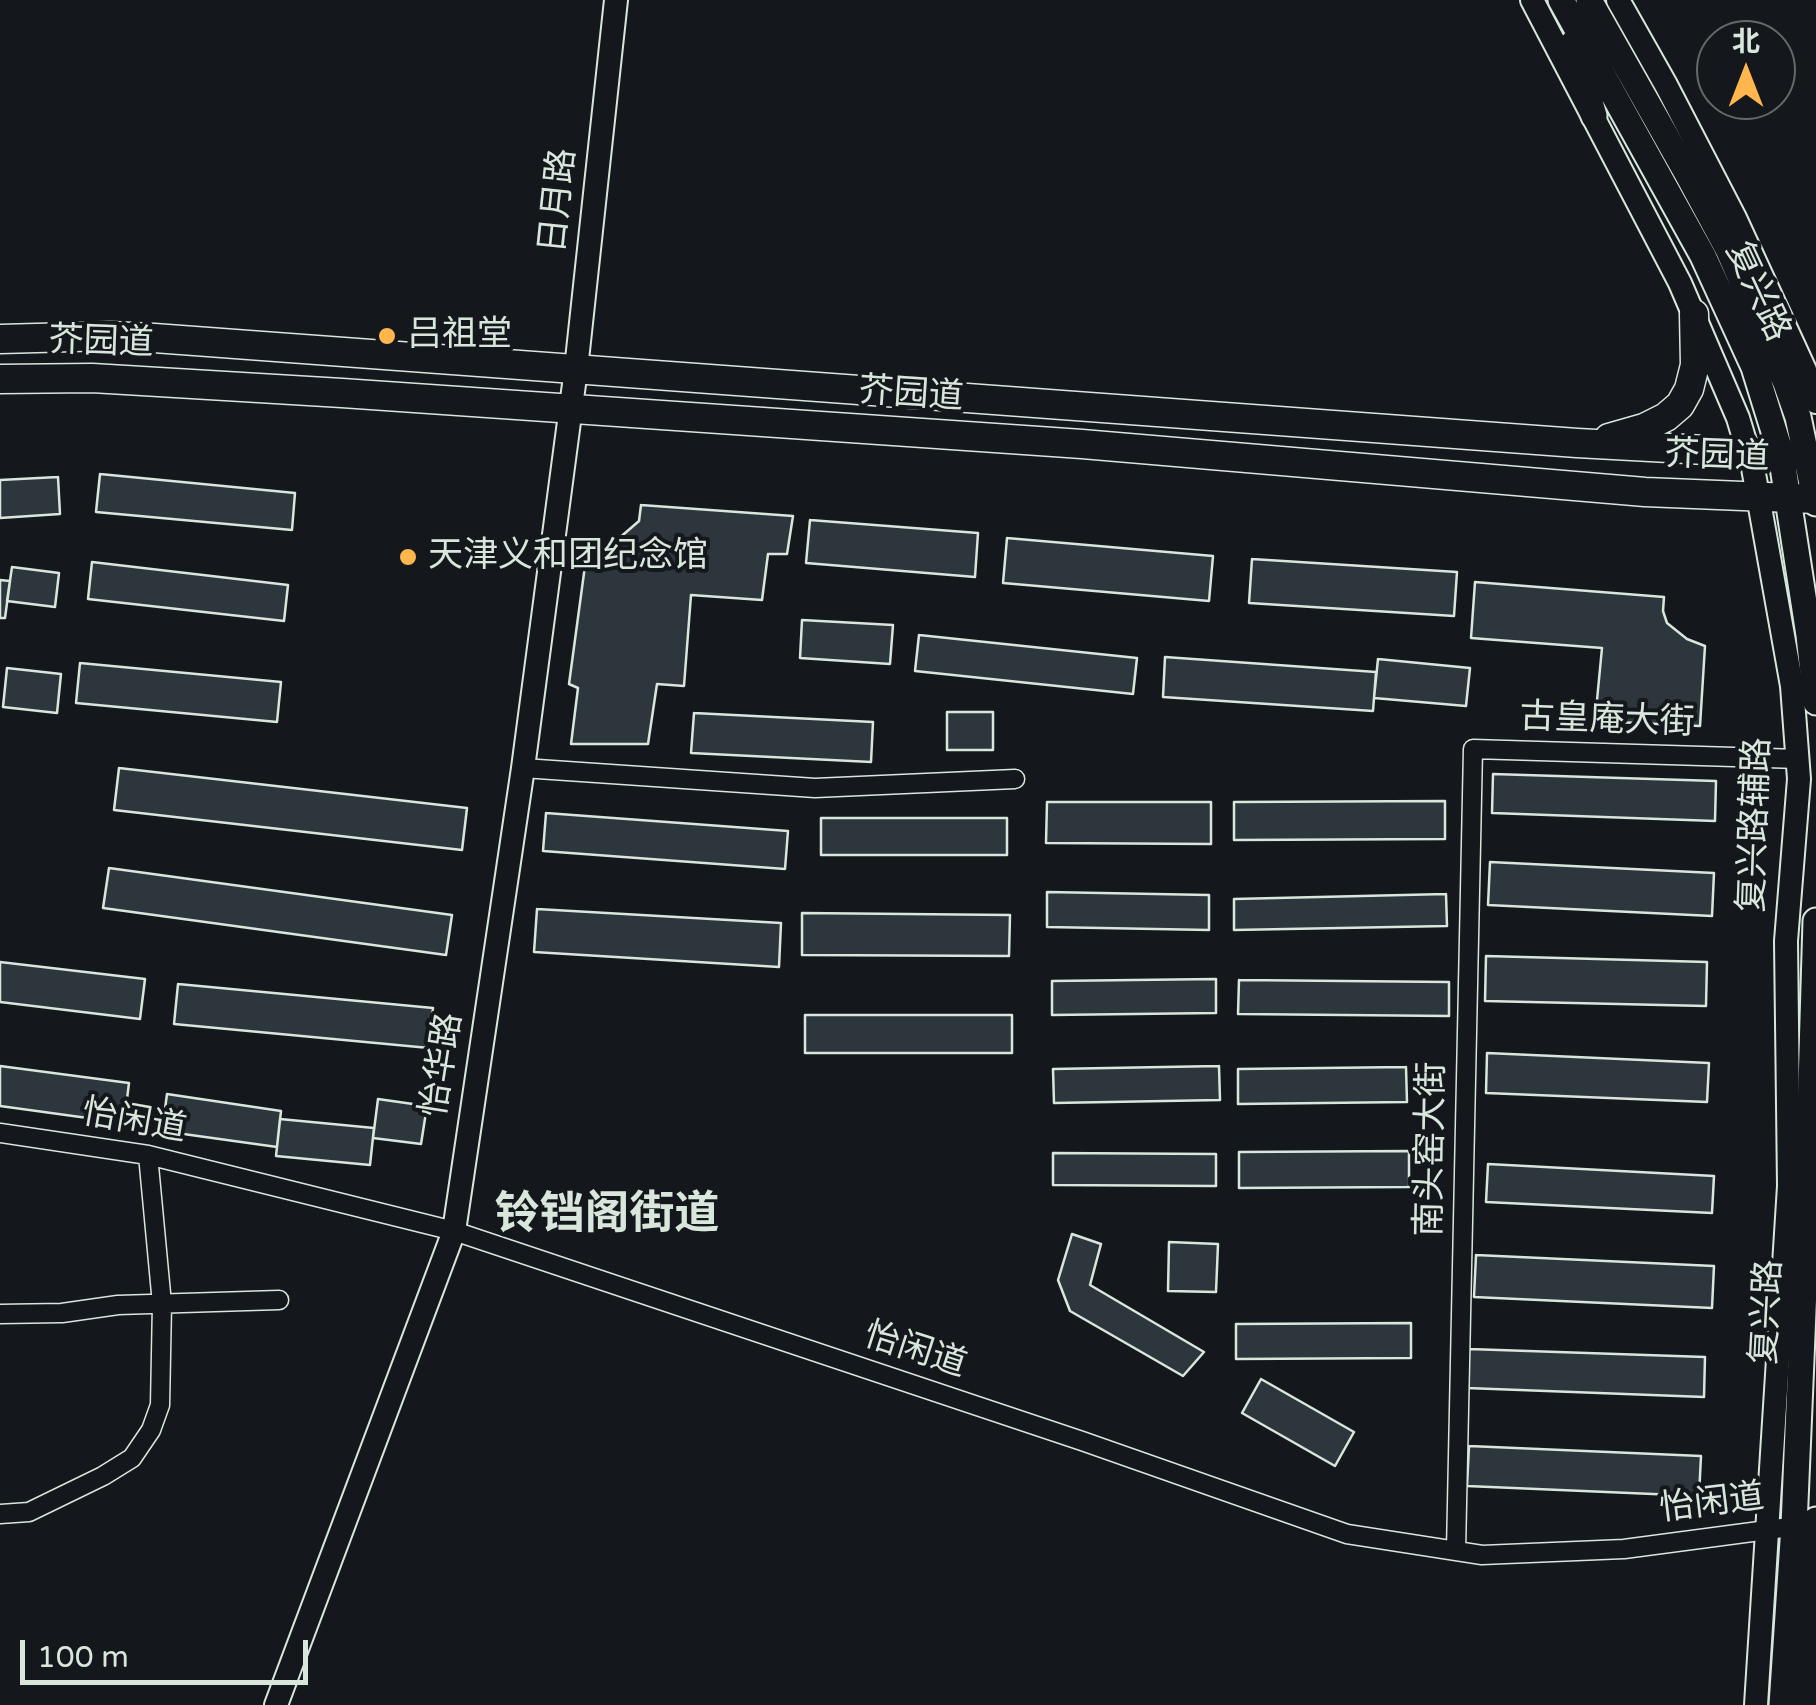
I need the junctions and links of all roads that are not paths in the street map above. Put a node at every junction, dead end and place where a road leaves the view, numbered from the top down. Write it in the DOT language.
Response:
graph roads {
  1 [pos="616,0"];
  2 [pos="1532,0"];
  3 [pos="1561,0"];
  4 [pos="1589,0"];
  5 [pos="1618,0"];
  6 [pos="1594,116"];
  7 [pos="1694,314"];
  8 [pos="0,339"];
  9 [pos="576,369"];
  10 [pos="0,378"];
  11 [pos="1816,402"];
  12 [pos="570,408"];
  13 [pos="1577,443"];
  14 [pos="1749,454"];
  15 [pos="1801,456"];
  16 [pos="1759,498"];
  17 [pos="1809,500"];
  18 [pos="1816,702"];
  19 [pos="1473,749"];
  20 [pos="1799,759"];
  21 [pos="523,768"];
  22 [pos="1015,779"];
  23 [pos="1816,922"];
  24 [pos="0,1133"];
  25 [pos="148,1155"];
  26 [pos="454,1231"];
  27 [pos="278,1300"];
  28 [pos="162,1304"];
  29 [pos="0,1314"];
  30 [pos="0,1514"];
  31 [pos="1802,1524"];
  32 [pos="1456,1551"];
  33 [pos="276,1705"];
  34 [pos="1756,1705"];
  35 [pos="1782,1705"];
  36 [pos="1804,1705"];
  1 -- 9 [label="street, 日月路"];
  2 -- 6 [label="street, 复兴路辅路"];
  3 -- 6 [label="main road"];
  3 -- 15 [label="main road, 复兴路"];
  4 -- 15 [label="main road, 复兴路"];
  5 -- 11 [label="street"];
  6 -- 7 [label="street, 复兴路辅路"];
  7 -- 13 [label="main road"];
  7 -- 14 [label="street, 复兴路辅路"];
  8 -- 9 [label="main road, 芥园道"];
  9 -- 12 [label="street, 日月路"];
  9 -- 13 [label="main road, 芥园道"];
  10 -- 12 [label="main road, 芥园道"];
  12 -- 16 [label="main road, 芥园道"];
  12 -- 21 [label="street, 怡华路"];
  13 -- 14 [label="main road, 芥园道"];
  14 -- 15 [label="main road, 芥园道"];
  14 -- 16 [label="street, 复兴路辅路"];
  15 -- 17 [label="main road, 复兴路"];
  16 -- 17 [label="main road, 芥园道"];
  16 -- 20 [label="street, 复兴路辅路"];
  17 -- 18 [label="main road, 复兴路"];
  19 -- 20 [label="street, 古皇庵大街"];
  19 -- 32 [label="street, 南头窑大街"];
  20 -- 31 [label="street, 复兴路辅路"];
  21 -- 22 [label="street"];
  21 -- 26 [label="street, 怡华路"];
  23 -- 31 [label="main road, 复兴路"];
  24 -- 25 [label="street, 怡闲道"];
  25 -- 26 [label="street, 怡闲道"];
  25 -- 28 [label="street"];
  26 -- 32 [label="street, 怡闲道"];
  26 -- 33 [label="street, 怡华路"];
  27 -- 28 [label="street"];
  28 -- 29 [label="street"];
  28 -- 30 [label="street"];
  31 -- 32 [label="street, 怡闲道"];
  31 -- 34 [label="street, 复兴路辅路"];
  31 -- 35 [label="main road, 复兴路"];
  31 -- 36 [label="main road, 复兴路"];
}
